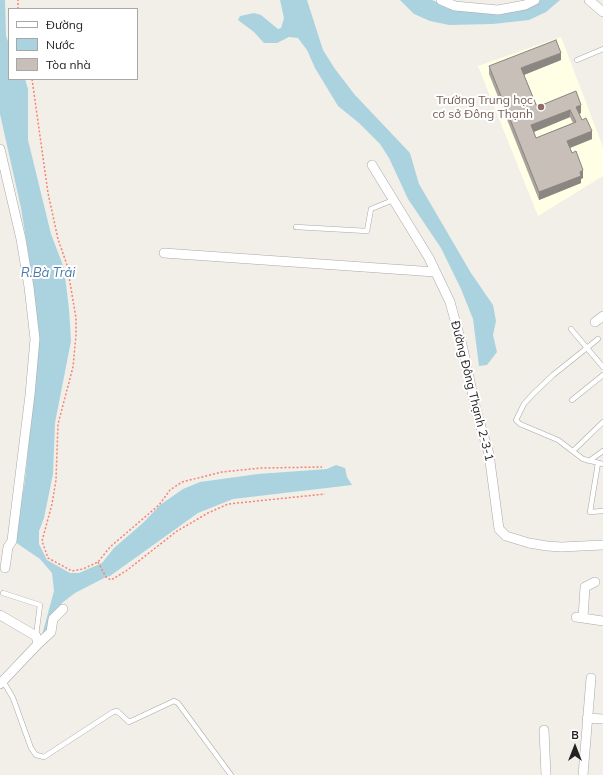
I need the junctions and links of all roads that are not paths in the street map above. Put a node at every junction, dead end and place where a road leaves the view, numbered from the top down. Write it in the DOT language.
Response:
graph roads {
  1 [pos="441,0"];
  2 [pos="535,0"];
  3 [pos="589,0"];
  4 [pos="603,12"];
  5 [pos="603,49"];
  6 [pos="577,60"];
  7 [pos="0,150"];
  8 [pos="372,165"];
  9 [pos="393,200"];
  10 [pos="296,227"];
  11 [pos="164,253"];
  12 [pos="435,272"];
  13 [pos="603,316"];
  14 [pos="595,322"];
  15 [pos="571,329"];
  16 [pos="598,339"];
  17 [pos="587,347"];
  18 [pos="603,367"];
  19 [pos="603,375"];
  20 [pos="572,400"];
  21 [pos="603,422"];
  22 [pos="574,450"];
  23 [pos="603,451"];
  24 [pos="589,461"];
  25 [pos="601,463"];
  26 [pos="603,512"];
  27 [pos="603,546"];
  28 [pos="5,568"];
  29 [pos="595,582"];
  30 [pos="3,593"];
  31 [pos="63,609"];
  32 [pos="0,615"];
  33 [pos="603,621"];
  34 [pos="37,640"];
  35 [pos="591,678"];
  36 [pos="1,683"];
  37 [pos="587,718"];
  38 [pos="603,719"];
  39 [pos="544,730"];
  40 [pos="231,775"];
  41 [pos="546,775"];
  42 [pos="582,775"];
  1 -- 2 [label="street"];
  3 -- 4 [label="street"];
  5 -- 6 [label="lane"];
  7 -- 28 [label="street"];
  8 -- 9 [label="street, Đường Đông Thạnh 2-3-1"];
  9 -- 10 [label="lane"];
  9 -- 12 [label="street, Đường Đông Thạnh 2-3-1"];
  11 -- 12 [label="street"];
  12 -- 27 [label="street, Đường Đông Thạnh 2-3-1"];
  13 -- 14 [label="street"];
  15 -- 17 [label="lane"];
  16 -- 17 [label="lane"];
  17 -- 18 [label="lane"];
  17 -- 22 [label="lane"];
  19 -- 20 [label="lane"];
  21 -- 22 [label="lane"];
  22 -- 24 [label="lane"];
  23 -- 24 [label="lane"];
  24 -- 25 [label="lane"];
  25 -- 26 [label="lane"];
  29 -- 33 [label="street"];
  30 -- 34 [label="lane"];
  31 -- 34 [label="street"];
  32 -- 34 [label="street"];
  34 -- 36 [label="street"];
  35 -- 37 [label="street"];
  36 -- 40 [label="lane"];
  37 -- 38 [label="street"];
  37 -- 42 [label="street"];
  39 -- 41 [label="street"];
}
